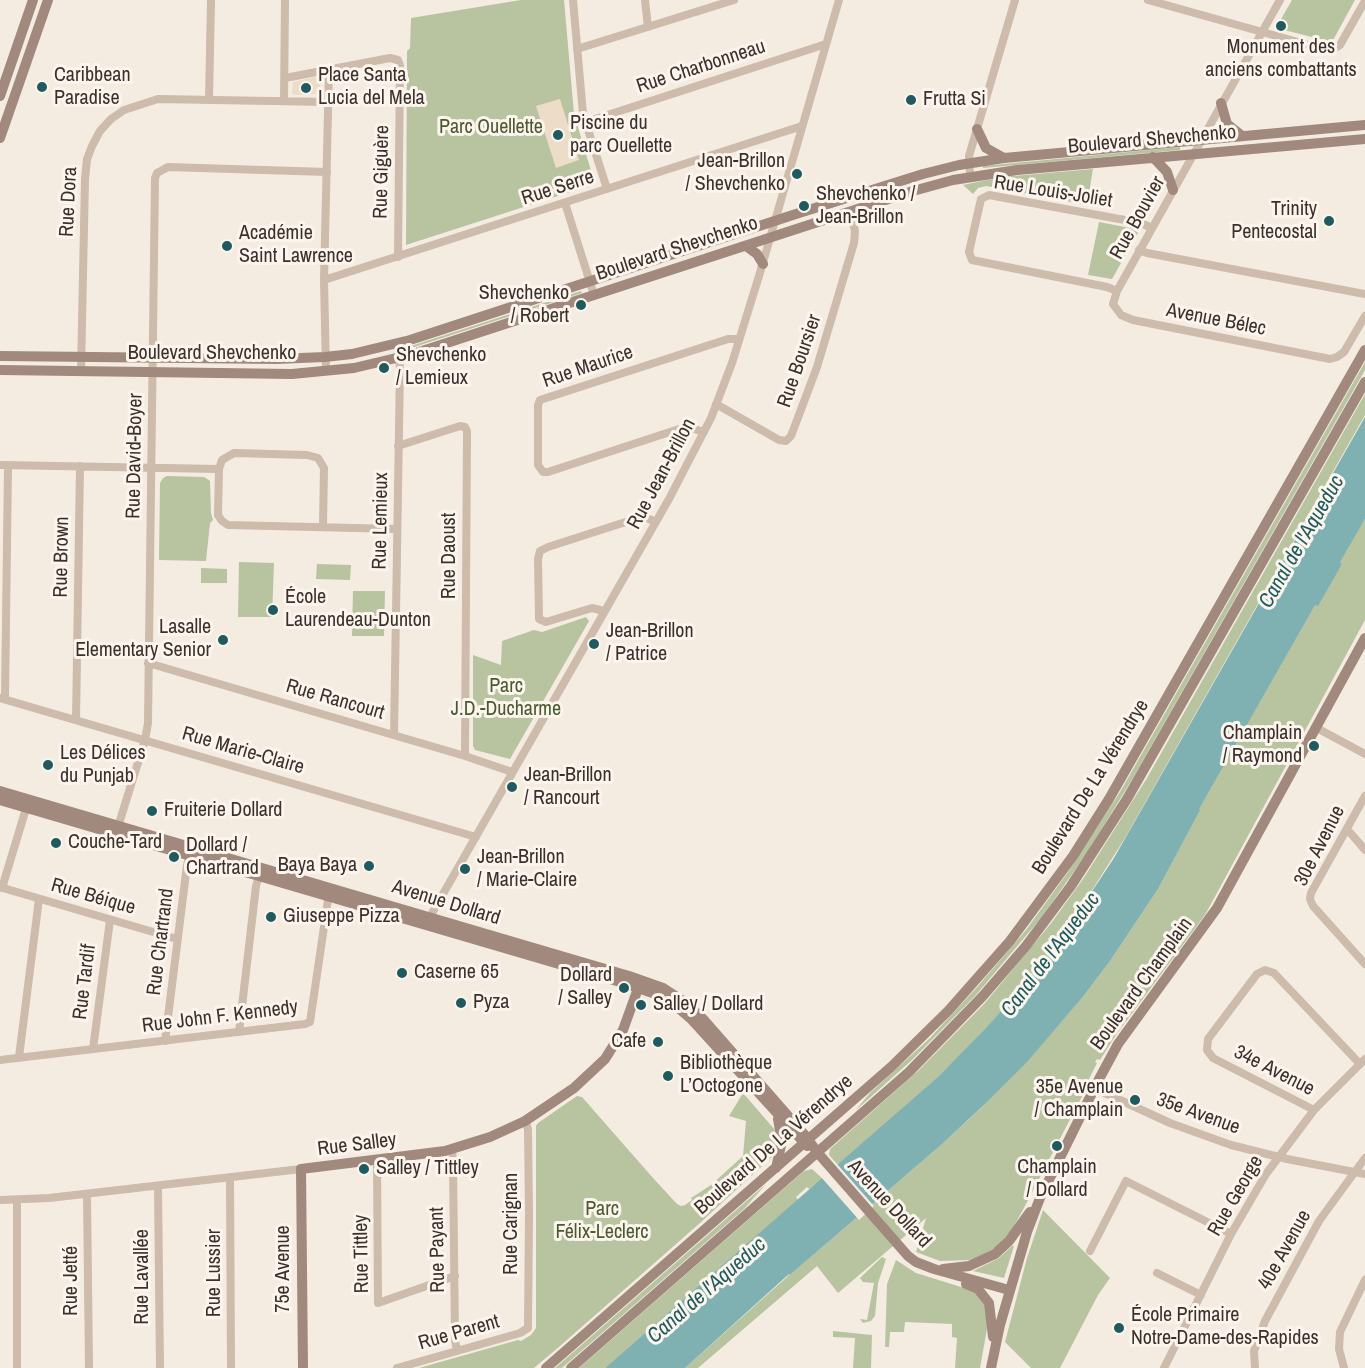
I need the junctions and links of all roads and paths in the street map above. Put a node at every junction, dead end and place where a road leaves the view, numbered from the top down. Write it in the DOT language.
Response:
graph roads {
  1 [pos="33,0"];
  2 [pos="48,0"];
  3 [pos="211,0"];
  4 [pos="285,0"];
  5 [pos="573,0"];
  6 [pos="645,0"];
  7 [pos="734,0"];
  8 [pos="839,0"];
  9 [pos="1015,0"];
  10 [pos="1148,0"];
  11 [pos="1278,1"];
  12 [pos="1365,1"];
  13 [pos="718,2"];
  14 [pos="648,27"];
  15 [pos="1260,33"];
  16 [pos="826,44"];
  17 [pos="577,49"];
  18 [pos="329,70"];
  19 [pos="285,78"];
  20 [pos="0,96"];
  21 [pos="209,100"];
  22 [pos="284,101"];
  23 [pos="328,102"];
  24 [pos="1221,103"];
  25 [pos="586,122"];
  26 [pos="1365,125"];
  27 [pos="802,126"];
  28 [pos="977,129"];
  29 [pos="1242,136"];
  30 [pos="0,138"];
  31 [pos="1364,139"];
  32 [pos="1200,140"];
  33 [pos="1193,154"];
  34 [pos="1004,158"];
  35 [pos="1153,158"];
  36 [pos="968,163"];
  37 [pos="327,172"];
  38 [pos="970,176"];
  39 [pos="607,189"];
  40 [pos="1173,190"];
  41 [pos="565,203"];
  42 [pos="850,212"];
  43 [pos="775,222"];
  44 [pos="1152,228"];
  45 [pos="770,238"];
  46 [pos="746,246"];
  47 [pos="1139,250"];
  48 [pos="398,257"];
  49 [pos="762,264"];
  50 [pos="324,280"];
  51 [pos="590,282"];
  52 [pos="1117,291"];
  53 [pos="1365,294"];
  54 [pos="594,295"];
  55 [pos="1365,316"];
  56 [pos="740,339"];
  57 [pos="397,344"];
  58 [pos="1365,350"];
  59 [pos="0,356"];
  60 [pos="82,357"];
  61 [pos="325,357"];
  62 [pos="153,358"];
  63 [pos="399,358"];
  64 [pos="0,370"];
  65 [pos="81,371"];
  66 [pos="326,371"];
  67 [pos="153,372"];
  68 [pos="1365,382"];
  69 [pos="716,404"];
  70 [pos="704,432"];
  71 [pos="398,446"];
  72 [pos="4,465"];
  73 [pos="80,466"];
  74 [pos="152,468"];
  75 [pos="219,470"];
  76 [pos="656,522"];
  77 [pos="323,527"];
  78 [pos="397,528"];
  79 [pos="604,611"];
  80 [pos="1365,638"];
  81 [pos="148,663"];
  82 [pos="3,699"];
  83 [pos="76,720"];
  84 [pos="1315,727"];
  85 [pos="394,735"];
  86 [pos="145,740"];
  87 [pos="1365,754"];
  88 [pos="465,756"];
  89 [pos="512,772"];
  90 [pos="0,791"];
  91 [pos="1365,796"];
  92 [pos="0,800"];
  93 [pos="27,804"];
  94 [pos="1347,829"];
  95 [pos="117,830"];
  96 [pos="476,837"];
  97 [pos="1365,850"];
  98 [pos="190,851"];
  99 [pos="260,872"];
  100 [pos="1,888"];
  101 [pos="329,892"];
  102 [pos="39,899"];
  103 [pos="110,920"];
  104 [pos="427,921"];
  105 [pos="177,939"];
  106 [pos="1365,964"];
  107 [pos="640,983"];
  108 [pos="239,1032"];
  109 [pos="165,1041"];
  110 [pos="93,1049"];
  111 [pos="20,1057"];
  112 [pos="0,1060"];
  113 [pos="1362,1061"];
  114 [pos="1094,1088"];
  115 [pos="1314,1110"];
  116 [pos="777,1115"];
  117 [pos="525,1121"];
  118 [pos="806,1142"];
  119 [pos="452,1149"];
  120 [pos="817,1152"];
  121 [pos="1278,1157"];
  122 [pos="1365,1158"];
  123 [pos="377,1160"];
  124 [pos="776,1168"];
  125 [pos="301,1169"];
  126 [pos="1354,1171"];
  127 [pos="1365,1174"];
  128 [pos="230,1177"];
  129 [pos="158,1186"];
  130 [pos="87,1194"];
  131 [pos="0,1200"];
  132 [pos="17,1200"];
  133 [pos="1039,1200"];
  134 [pos="1231,1234"];
  135 [pos="1090,1251"];
  136 [pos="934,1269"];
  137 [pos="1157,1273"];
  138 [pos="455,1276"];
  139 [pos="1365,1280"];
  140 [pos="1009,1290"];
  141 [pos="1201,1295"];
  142 [pos="528,1328"];
  143 [pos="994,1348"];
  144 [pos="457,1351"];
  145 [pos="18,1368"];
  146 [pos="89,1368"];
  147 [pos="160,1368"];
  148 [pos="231,1368"];
  149 [pos="303,1368"];
  150 [pos="397,1368"];
  151 [pos="546,1368"];
  152 [pos="571,1368"];
  153 [pos="991,1368"];
  154 [pos="1164,1368"];
  155 [pos="1255,1368"];
  156 [pos="1344,1368"];
  1 -- 20 [label="main road"];
  2 -- 30 [label="main road"];
  3 -- 21 [label="street"];
  4 -- 19 [label="street"];
  5 -- 17 [label="street"];
  6 -- 14 [label="street"];
  7 -- 13 [label="street"];
  8 -- 16 [label="street, Rue Jean-Brillon"];
  9 -- 28 [label="street"];
  10 -- 15 [label="street"];
  11 -- 15 [label="street, Rue Bouvier"];
  12 -- 15 [label="street"];
  13 -- 14 [label="street"];
  14 -- 17 [label="street"];
  15 -- 24 [label="street, Rue Bouvier"];
  16 -- 25 [label="street, Rue Charbonneau"];
  16 -- 27 [label="street, Rue Jean-Brillon"];
  17 -- 25 [label="street"];
  18 -- 19 [label="street, Rue Giguère"];
  18 -- 23 [label="street"];
  18 -- 48 [label="street, Rue Giguère"];
  19 -- 22 [label="street"];
  21 -- 22 [label="street, Rue Dora"];
  21 -- 60 [label="street, Rue Dora"];
  22 -- 23 [label="street, Rue Dora"];
  23 -- 37 [label="street"];
  24 -- 29 [label="main road"];
  24 -- 32 [label="street, Rue Bouvier"];
  25 -- 39 [label="street"];
  26 -- 29 [label="main road, Boulevard Shevchenko"];
  27 -- 39 [label="street, Rue Serre"];
  27 -- 43 [label="street, Rue Jean-Brillon"];
  28 -- 34 [label="main road"];
  28 -- 36 [label="street"];
  29 -- 32 [label="main road, Boulevard Shevchenko"];
  31 -- 33 [label="main road, Boulevard Shevchenko"];
  32 -- 33 [label="street, Rue Bouvier"];
  32 -- 34 [label="main road, Boulevard Shevchenko"];
  33 -- 35 [label="main road, Boulevard Shevchenko"];
  33 -- 40 [label="street, Rue Bouvier"];
  34 -- 36 [label="main road, Boulevard Shevchenko"];
  35 -- 38 [label="main road, Boulevard Shevchenko"];
  35 -- 40 [label="main road"];
  36 -- 38 [label="street"];
  36 -- 43 [label="main road, Boulevard Shevchenko"];
  37 -- 50 [label="street"];
  37 -- 62 [label="street, Rue David-Boyer"];
  38 -- 42 [label="main road, Boulevard Shevchenko"];
  39 -- 41 [label="street, Rue Serre"];
  40 -- 44 [label="street, Rue Bouvier"];
  41 -- 48 [label="street, Rue Serre"];
  41 -- 51 [label="street"];
  42 -- 45 [label="main road, Boulevard Shevchenko"];
  42 -- 69 [label="street, Rue Boursier"];
  43 -- 45 [label="street, Rue Jean-Brillon"];
  43 -- 51 [label="main road, Boulevard Shevchenko"];
  44 -- 47 [label="street, Rue Bouvier"];
  44 -- 52 [label="street, Rue Louis-Joliet"];
  45 -- 46 [label="main road, Boulevard Shevchenko"];
  45 -- 49 [label="street, Rue Jean-Brillon"];
  46 -- 49 [label="main road"];
  46 -- 54 [label="main road, Boulevard Shevchenko"];
  47 -- 52 [label="street, Rue Bouvier"];
  47 -- 53 [label="street"];
  48 -- 50 [label="street, Rue Serre"];
  49 -- 56 [label="street, Rue Jean-Brillon"];
  50 -- 61 [label="street"];
  51 -- 54 [label="street"];
  51 -- 57 [label="main road, Boulevard Shevchenko"];
  52 -- 55 [label="street, Avenue Bélec"];
  54 -- 63 [label="main road, Boulevard Shevchenko"];
  56 -- 69 [label="street, Rue Jean-Brillon"];
  56 -- 70 [label="street, Rue Maurice"];
  57 -- 61 [label="main road, Boulevard Shevchenko"];
  57 -- 63 [label="street, Rue Lemieux"];
  58 -- 118 [label="main road, Boulevard De La Vérendrye"];
  59 -- 60 [label="main road, Boulevard Shevchenko"];
  60 -- 62 [label="main road, Boulevard Shevchenko"];
  60 -- 65 [label="street, Rue Dora"];
  61 -- 62 [label="main road, Boulevard Shevchenko"];
  61 -- 66 [label="street"];
  62 -- 67 [label="street, Rue David-Boyer"];
  63 -- 66 [label="main road, Boulevard Shevchenko"];
  63 -- 71 [label="street, Rue Lemieux"];
  64 -- 65 [label="main road, Boulevard Shevchenko"];
  65 -- 67 [label="main road, Boulevard Shevchenko"];
  66 -- 67 [label="main road, Boulevard Shevchenko"];
  67 -- 74 [label="street, Rue David-Boyer"];
  68 -- 120 [label="main road, Boulevard De La Vérendrye"];
  69 -- 70 [label="street, Rue Jean-Brillon"];
  70 -- 76 [label="street, Rue Jean-Brillon"];
  71 -- 78 [label="street, Rue Lemieux"];
  71 -- 88 [label="street, Rue Daoust"];
  72 -- 73 [label="street"];
  72 -- 82 [label="street"];
  73 -- 74 [label="street"];
  73 -- 83 [label="street, Rue Brown"];
  74 -- 75 [label="street"];
  74 -- 81 [label="street, Rue David-Boyer"];
  75 -- 77 [label="street"];
  75 -- 77 [label="street"];
  76 -- 79 [label="street, Rue Jean-Brillon"];
  76 -- 79 [label="street"];
  77 -- 78 [label="street"];
  78 -- 85 [label="street, Rue Lemieux"];
  79 -- 89 [label="street, Rue Jean-Brillon"];
  80 -- 84 [label="main road, Boulevard Champlain"];
  81 -- 85 [label="street, Rue Rancourt"];
  81 -- 86 [label="street, Rue David-Boyer"];
  82 -- 83 [label="street, Rue Marie-Claire"];
  83 -- 86 [label="street, Rue Marie-Claire"];
  84 -- 87 [label="street"];
  84 -- 114 [label="main road, Boulevard Champlain"];
  85 -- 88 [label="street, Rue Rancourt"];
  86 -- 95 [label="street, Rue David-Boyer"];
  86 -- 96 [label="street, Rue Marie-Claire"];
  88 -- 89 [label="street, Rue Rancourt"];
  89 -- 96 [label="street, Rue Jean-Brillon"];
  90 -- 93 [label="main road, Avenue Dollard"];
  91 -- 94 [label="street, 30e Avenue"];
  92 -- 93 [label="main road, Avenue Dollard"];
  93 -- 95 [label="main road, Avenue Dollard"];
  93 -- 100 [label="street"];
  94 -- 97 [label="street"];
  94 -- 106 [label="street, 30e Avenue"];
  95 -- 98 [label="main road, Avenue Dollard"];
  96 -- 104 [label="street, Rue Jean-Brillon"];
  98 -- 99 [label="main road, Avenue Dollard"];
  98 -- 105 [label="street, Rue Chartrand"];
  99 -- 101 [label="main road, Avenue Dollard"];
  99 -- 108 [label="street"];
  100 -- 102 [label="street, Rue Béique"];
  101 -- 104 [label="main road, Avenue Dollard"];
  101 -- 108 [label="street, Rue John F. Kennedy"];
  102 -- 103 [label="street, Rue Béique"];
  102 -- 111 [label="street"];
  103 -- 105 [label="street, Rue Béique"];
  103 -- 110 [label="street, Rue Tardif"];
  104 -- 107 [label="main road, Avenue Dollard"];
  105 -- 109 [label="street, Rue Chartrand"];
  107 -- 116 [label="main road, Avenue Dollard"];
  107 -- 117 [label="main road, Rue Salley"];
  107 -- 118 [label="main road, Avenue Dollard"];
  108 -- 109 [label="street, Rue John F. Kennedy"];
  109 -- 110 [label="street, Rue John F. Kennedy"];
  110 -- 111 [label="street, Rue John F. Kennedy"];
  111 -- 112 [label="street, Rue John F. Kennedy"];
  113 -- 115 [label="street, Rue George"];
  113 -- 115 [label="street, 34e Avenue"];
  114 -- 121 [label="street, 35e Avenue"];
  114 -- 133 [label="main road, Boulevard Champlain"];
  115 -- 121 [label="street, Rue George"];
  116 -- 118 [label="main road, Avenue Dollard"];
  116 -- 124 [label="main road"];
  117 -- 119 [label="main road, Rue Salley"];
  117 -- 142 [label="street, Rue Carignan"];
  118 -- 120 [label="main road, Avenue Dollard"];
  118 -- 124 [label="main road, Boulevard De La Vérendrye"];
  119 -- 123 [label="main road, Rue Salley"];
  119 -- 138 [label="street, Rue Payant"];
  120 -- 136 [label="main road, Avenue Dollard"];
  120 -- 152 [label="main road, Boulevard De La Vérendrye"];
  121 -- 126 [label="street, 35e Avenue"];
  121 -- 134 [label="street, Rue George"];
  122 -- 126 [label="street, 40e Avenue"];
  123 -- 125 [label="main road, Rue Salley"];
  123 -- 138 [label="street, Rue Tittley"];
  124 -- 151 [label="main road, Boulevard De La Vérendrye"];
  125 -- 128 [label="street, Rue Salley"];
  125 -- 149 [label="main road, 75e Avenue"];
  126 -- 127 [label="street, 35e Avenue"];
  126 -- 155 [label="street, 40e Avenue"];
  128 -- 129 [label="street, Rue Salley"];
  128 -- 148 [label="street, Rue Lussier"];
  129 -- 130 [label="street, Rue Salley"];
  129 -- 147 [label="street, Rue Lavallée"];
  130 -- 132 [label="street, Rue Salley"];
  130 -- 146 [label="street, Rue Jetté"];
  131 -- 132 [label="street, Rue Salley"];
  132 -- 145 [label="street"];
  133 -- 136 [label="main road"];
  133 -- 140 [label="main road, Boulevard Champlain"];
  134 -- 135 [label="street"];
  134 -- 141 [label="street, Rue George"];
  136 -- 140 [label="main road, Avenue Dollard"];
  136 -- 143 [label="main road"];
  137 -- 141 [label="street"];
  138 -- 144 [label="street, Rue Payant"];
  139 -- 156 [label="street"];
  140 -- 143 [label="main road, Boulevard Champlain"];
  141 -- 154 [label="street, Rue George"];
  142 -- 144 [label="street, Rue Parent"];
  143 -- 153 [label="main road, Boulevard Champlain"];
  144 -- 150 [label="street, Rue Parent"];
}
